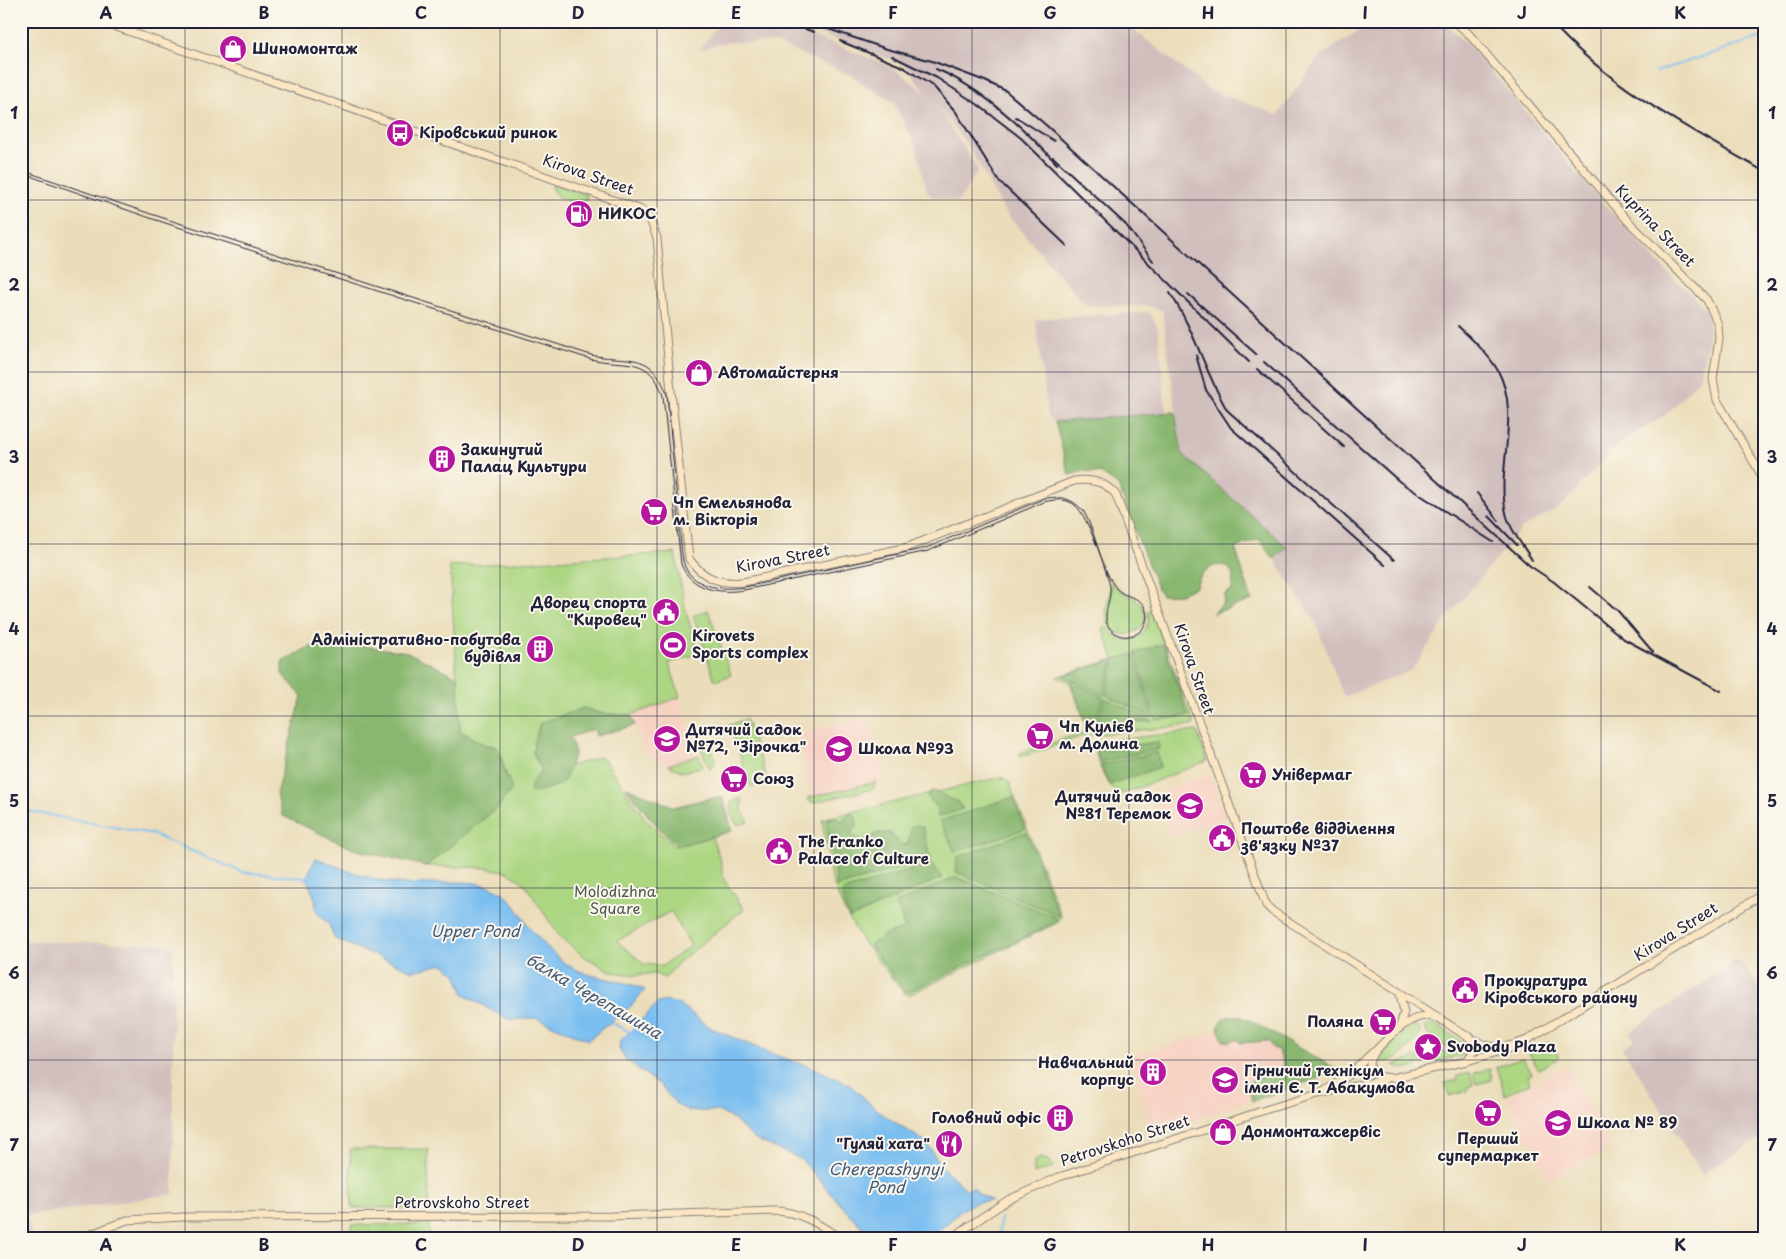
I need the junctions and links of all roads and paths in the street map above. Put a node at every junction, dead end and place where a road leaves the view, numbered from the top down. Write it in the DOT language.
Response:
graph roads {
  1 [pos="99,21"];
  2 [pos="1454,21"];
  3 [pos="1765,481"];
  4 [pos="1765,893"];
  5 [pos="1400,993"];
  6 [pos="1441,1019"];
  7 [pos="1399,1028"];
  8 [pos="1469,1036"];
  9 [pos="1527,1040"];
  10 [pos="1376,1050"];
  11 [pos="1467,1061"];
  12 [pos="1392,1078"];
  13 [pos="1318,1094"];
  14 [pos="81,1238"];
  15 [pos="840,1238"];
  16 [pos="951,1238"];
  1 -- 5 [label="main road, Kirova Street"];
  2 -- 3 [label="main road, Kuprina Street"];
  4 -- 9 [label="main road, Kirova Street"];
  5 -- 6 [label="main road, Kirova Street"];
  5 -- 7 [label="main road"];
  6 -- 7 [label="main road, Kirova Street"];
  6 -- 8 [label="main road, Kirova Street"];
  7 -- 10 [label="main road, Kirova Street"];
  8 -- 9 [label="main road, Kirova Street"];
  8 -- 11 [label="main road"];
  9 -- 11 [label="main road"];
  10 -- 12 [label="main road"];
  10 -- 13 [label="main road, Kirova Street"];
  11 -- 12 [label="main road"];
  12 -- 13 [label="main road"];
  13 -- 16 [label="main road, Petrovskoho Street"];
  14 -- 15 [label="main road, Petrovskoho Street"];
}
